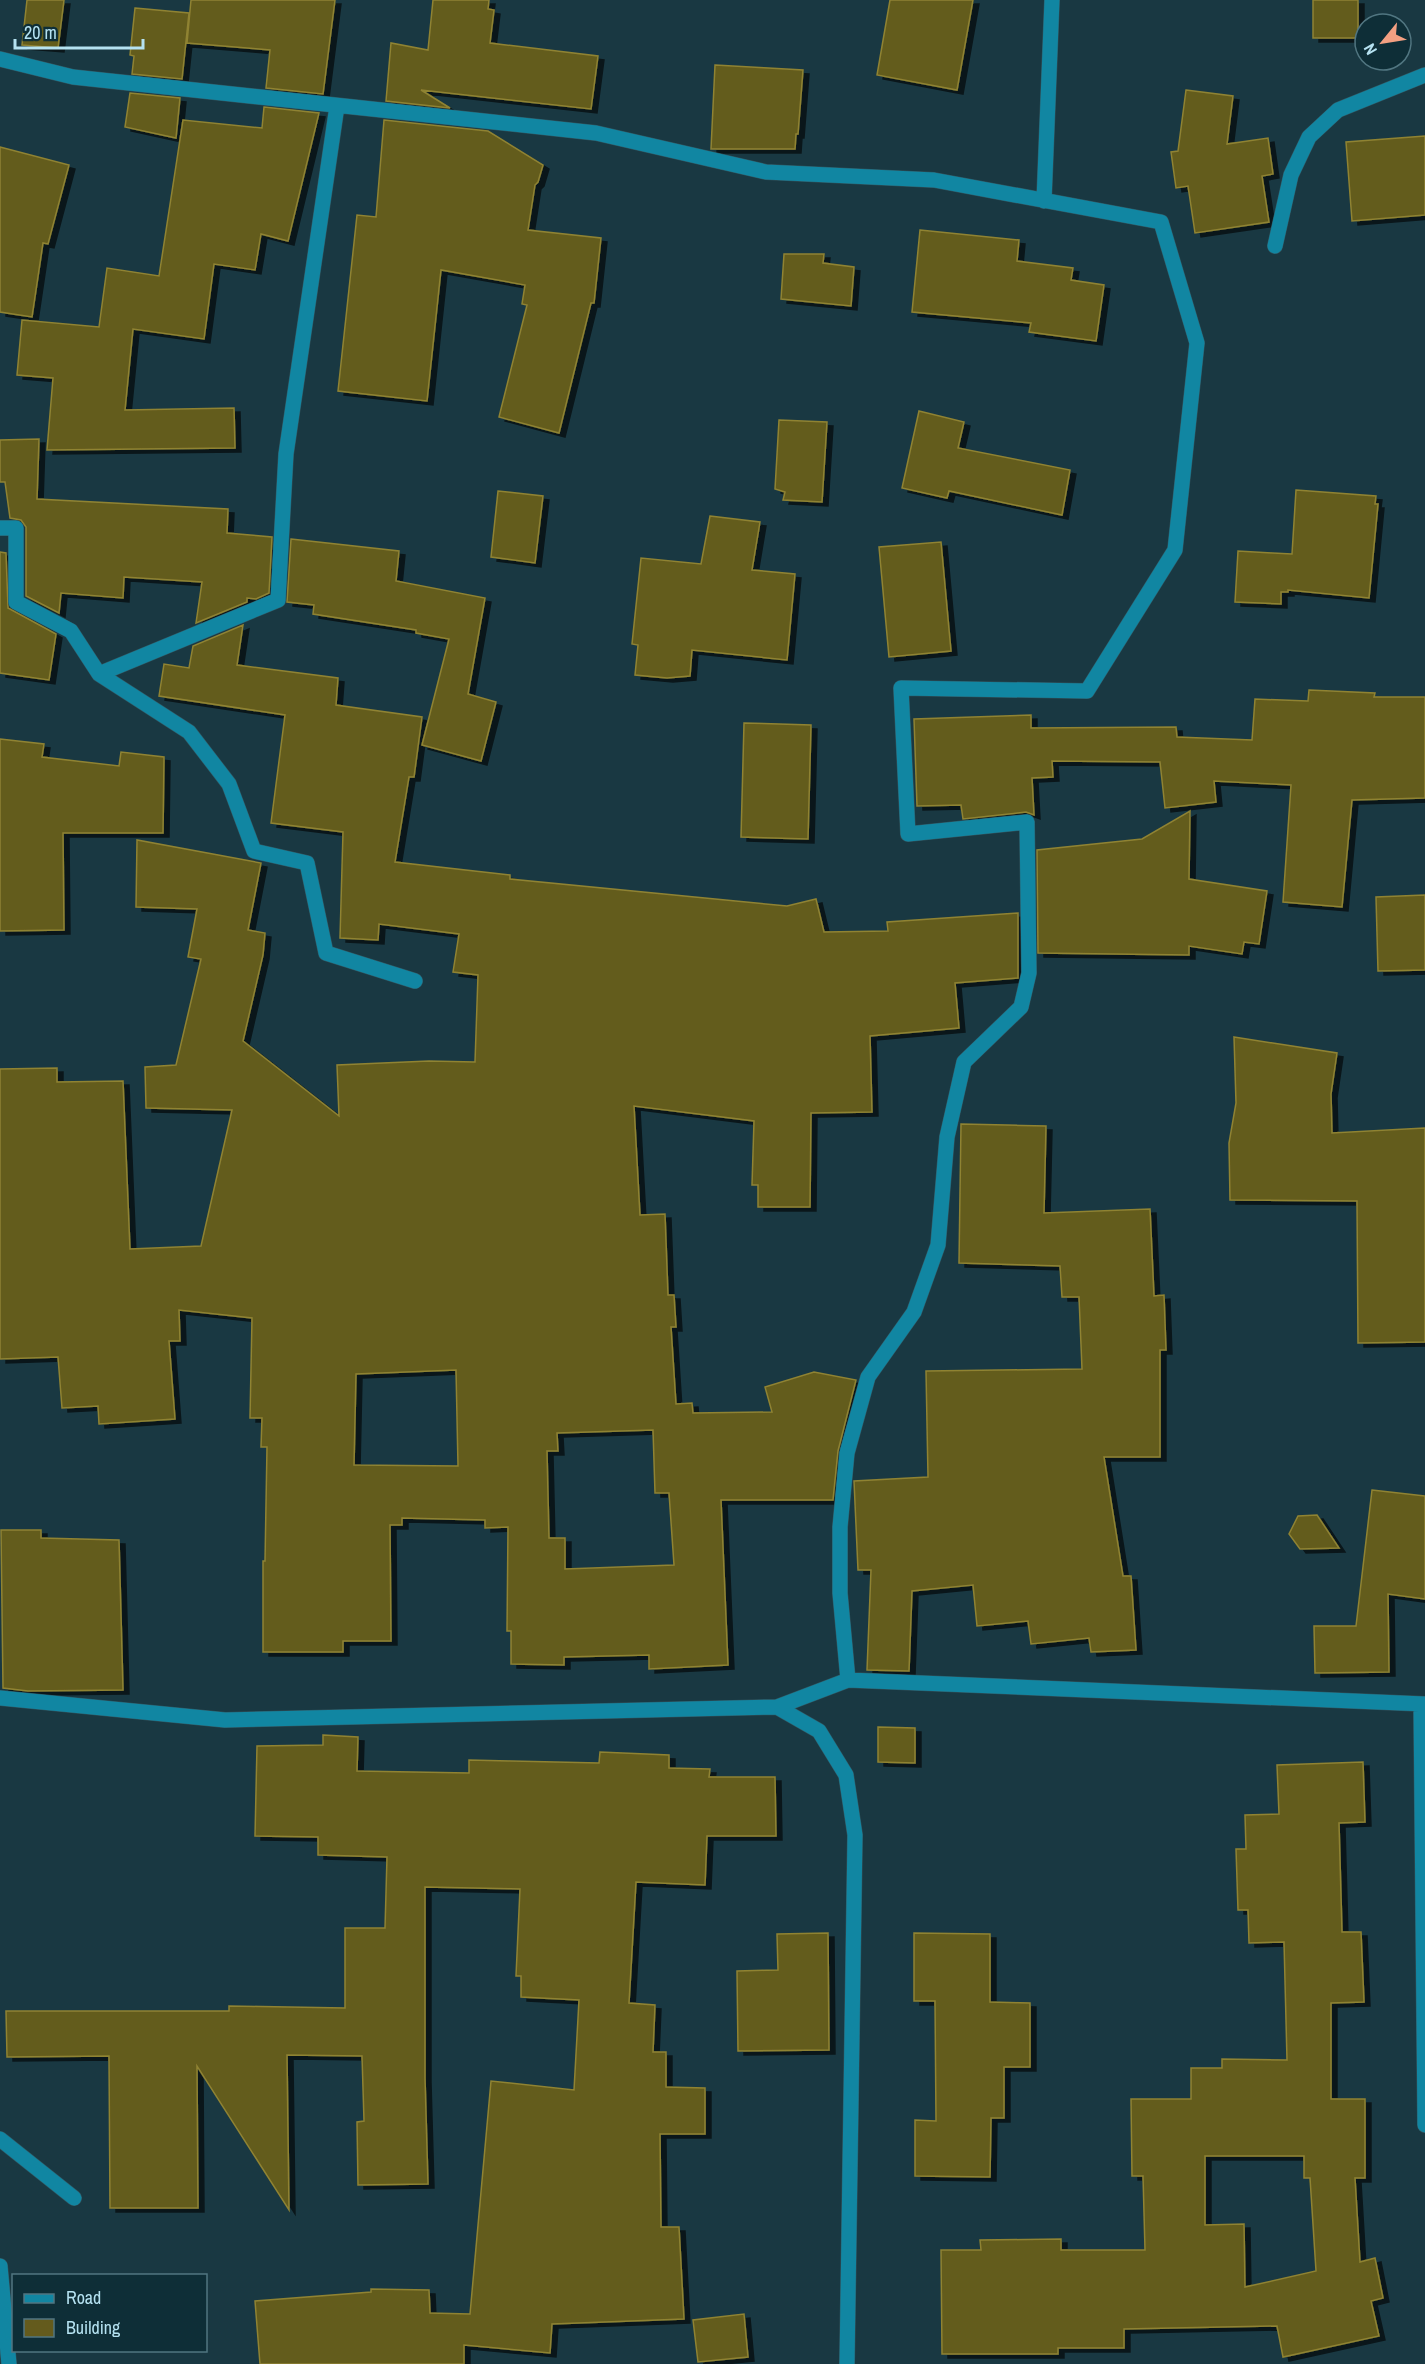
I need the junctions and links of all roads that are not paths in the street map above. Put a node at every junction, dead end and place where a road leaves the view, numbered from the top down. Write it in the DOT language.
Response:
graph roads {
  1 [pos="1052,0"];
  2 [pos="0,59"];
  3 [pos="1425,75"];
  4 [pos="337,106"];
  5 [pos="1044,201"];
  6 [pos="1275,246"];
  7 [pos="0,528"];
  8 [pos="99,674"];
  9 [pos="415,981"];
  10 [pos="848,1680"];
  11 [pos="0,1698"];
  12 [pos="1423,1704"];
  13 [pos="777,1707"];
  14 [pos="1425,2125"];
  15 [pos="0,2139"];
  16 [pos="74,2198"];
  17 [pos="0,2266"];
  18 [pos="9,2364"];
  19 [pos="848,2364"];
  1 -- 5 [label="street"];
  2 -- 4 [label="street"];
  3 -- 6 [label="street"];
  4 -- 5 [label="street"];
  4 -- 8 [label="street"];
  5 -- 10 [label="street"];
  7 -- 8 [label="street"];
  8 -- 9 [label="street"];
  10 -- 12 [label="street"];
  10 -- 13 [label="street"];
  11 -- 13 [label="street"];
  12 -- 14 [label="street"];
  13 -- 19 [label="street"];
  15 -- 16 [label="street"];
  17 -- 18 [label="street"];
}
